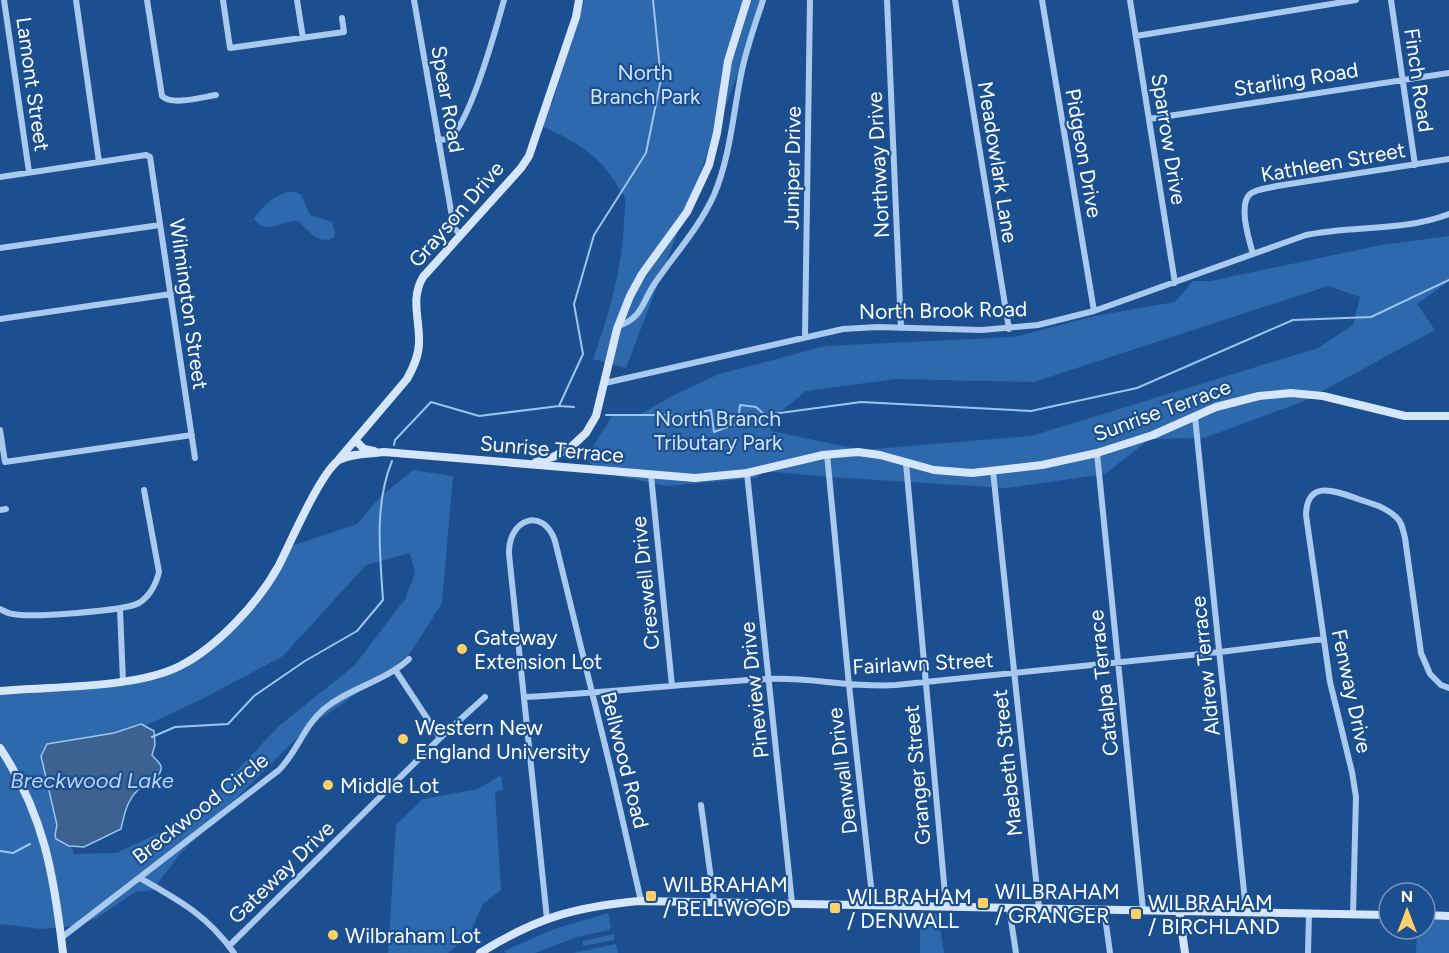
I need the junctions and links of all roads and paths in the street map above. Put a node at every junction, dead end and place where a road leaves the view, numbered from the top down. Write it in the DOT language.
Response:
graph roads {
  1 [pos="4,0"];
  2 [pos="76,0"];
  3 [pos="147,0"];
  4 [pos="223,0"];
  5 [pos="297,0"];
  6 [pos="414,0"];
  7 [pos="504,0"];
  8 [pos="579,0"];
  9 [pos="747,0"];
  10 [pos="763,0"];
  11 [pos="810,0"];
  12 [pos="886,0"];
  13 [pos="955,0"];
  14 [pos="1042,0"];
  15 [pos="1130,0"];
  16 [pos="1356,0"];
  17 [pos="1391,0"];
  18 [pos="342,18"];
  19 [pos="1136,36"];
  20 [pos="303,38"];
  21 [pos="1449,73"];
  22 [pos="1402,79"];
  23 [pos="216,95"];
  24 [pos="1149,119"];
  25 [pos="438,140"];
  26 [pos="1449,159"];
  27 [pos="99,162"];
  28 [pos="1415,165"];
  29 [pos="29,172"];
  30 [pos="0,177"];
  31 [pos="1449,214"];
  32 [pos="160,225"];
  33 [pos="461,235"];
  34 [pos="0,248"];
  35 [pos="1252,254"];
  36 [pos="1175,283"];
  37 [pos="171,294"];
  38 [pos="1094,311"];
  39 [pos="0,319"];
  40 [pos="618,326"];
  41 [pos="901,328"];
  42 [pos="1009,329"];
  43 [pos="806,336"];
  44 [pos="605,383"];
  45 [pos="1449,416"];
  46 [pos="1195,417"];
  47 [pos="0,430"];
  48 [pos="192,435"];
  49 [pos="355,440"];
  50 [pos="568,449"];
  51 [pos="384,452"];
  52 [pos="1097,453"];
  53 [pos="827,454"];
  54 [pos="195,458"];
  55 [pos="906,463"];
  56 [pos="523,464"];
  57 [pos="333,466"];
  58 [pos="576,469"];
  59 [pos="993,471"];
  60 [pos="747,473"];
  61 [pos="651,475"];
  62 [pos="144,490"];
  63 [pos="0,609"];
  64 [pos="120,609"];
  65 [pos="1323,639"];
  66 [pos="1220,652"];
  67 [pos="409,660"];
  68 [pos="1117,662"];
  69 [pos="396,671"];
  70 [pos="1013,674"];
  71 [pos="768,679"];
  72 [pos="925,681"];
  73 [pos="123,682"];
  74 [pos="849,685"];
  75 [pos="672,686"];
  76 [pos="1449,688"];
  77 [pos="0,691"];
  78 [pos="592,694"];
  79 [pos="525,697"];
  80 [pos="485,698"];
  81 [pos="440,738"];
  82 [pos="0,748"];
  83 [pos="701,806"];
  84 [pos="140,878"];
  85 [pos="641,901"];
  86 [pos="714,901"];
  87 [pos="792,903"];
  88 [pos="873,905"];
  89 [pos="946,905"];
  90 [pos="1009,907"];
  91 [pos="1039,908"];
  92 [pos="1104,909"];
  93 [pos="1143,910"];
  94 [pos="1179,910"];
  95 [pos="1246,911"];
  96 [pos="1309,913"];
  97 [pos="1353,914"];
  98 [pos="1377,915"];
  99 [pos="547,919"];
  100 [pos="61,938"];
  101 [pos="229,946"];
  102 [pos="63,953"];
  103 [pos="234,953"];
  104 [pos="480,953"];
  105 [pos="1016,953"];
  106 [pos="1110,953"];
  107 [pos="1185,953"];
  108 [pos="1308,953"];
  1 -- 29 [label="street, Lamont Street"];
  2 -- 27 [label="street"];
  3 -- 23 [label="street"];
  4 -- 20 [label="street"];
  5 -- 20 [label="street"];
  6 -- 25 [label="street, Spear Road"];
  7 -- 25 [label="street"];
  8 -- 33 [label="street, Grayson Drive"];
  9 -- 40 [label="street"];
  10 -- 40 [label="street"];
  11 -- 43 [label="street, Juniper Drive"];
  12 -- 41 [label="street, Northway Drive"];
  13 -- 42 [label="street, Meadowlark Lane"];
  14 -- 38 [label="street, Pidgeon Drive"];
  15 -- 19 [label="street, Sparrow Drive"];
  16 -- 19 [label="street"];
  17 -- 22 [label="street, Finch Road"];
  18 -- 20 [label="street"];
  19 -- 24 [label="street, Sparrow Drive"];
  21 -- 22 [label="street, Starling Road"];
  22 -- 24 [label="street, Starling Road"];
  22 -- 28 [label="street, Finch Road"];
  24 -- 36 [label="street, Sparrow Drive"];
  25 -- 33 [label="street, Spear Road"];
  26 -- 28 [label="street, Kathleen Street"];
  27 -- 29 [label="street"];
  27 -- 32 [label="street, Wilmington Street"];
  28 -- 35 [label="street, Kathleen Street"];
  29 -- 30 [label="street"];
  31 -- 35 [label="street, North Brook Road"];
  32 -- 34 [label="street"];
  32 -- 37 [label="street, Wilmington Street"];
  33 -- 49 [label="street, Grayson Drive"];
  35 -- 36 [label="street, North Brook Road"];
  36 -- 38 [label="street, North Brook Road"];
  37 -- 39 [label="street"];
  37 -- 48 [label="street, Wilmington Street"];
  38 -- 42 [label="street, North Brook Road"];
  40 -- 44 [label="street"];
  41 -- 42 [label="street, North Brook Road"];
  41 -- 43 [label="street, North Brook Road"];
  43 -- 44 [label="street, North Brook Road"];
  44 -- 50 [label="street"];
  45 -- 46 [label="street, Sunrise Terrace"];
  46 -- 52 [label="street, Sunrise Terrace"];
  46 -- 66 [label="street, Aldrew Terrace"];
  47 -- 48 [label="street"];
  48 -- 54 [label="street, Wilmington Street"];
  49 -- 51 [label="street"];
  49 -- 57 [label="street, Grayson Drive"];
  50 -- 56 [label="street"];
  50 -- 58 [label="street"];
  51 -- 56 [label="street, Sunrise Terrace"];
  51 -- 57 [label="street"];
  52 -- 59 [label="street, Sunrise Terrace"];
  52 -- 68 [label="street, Catalpa Terrace"];
  53 -- 55 [label="street, Sunrise Terrace"];
  53 -- 60 [label="street, Sunrise Terrace"];
  53 -- 74 [label="street, Denwall Drive"];
  55 -- 59 [label="street, Sunrise Terrace"];
  55 -- 72 [label="street, Granger Street"];
  56 -- 58 [label="street, Sunrise Terrace"];
  57 -- 73 [label="street"];
  58 -- 61 [label="street, Sunrise Terrace"];
  59 -- 70 [label="street, Maebeth Street"];
  60 -- 61 [label="street, Sunrise Terrace"];
  60 -- 71 [label="street, Pineview Drive"];
  61 -- 75 [label="street, Creswell Drive"];
  62 -- 64 [label="street"];
  63 -- 64 [label="street"];
  64 -- 73 [label="street"];
  65 -- 66 [label="street, Fairlawn Street"];
  65 -- 76 [label="street, Fenway Drive"];
  65 -- 97 [label="street, Fenway Drive"];
  66 -- 68 [label="street, Fairlawn Street"];
  66 -- 95 [label="street, Aldrew Terrace"];
  67 -- 69 [label="street, Breckwood Circle"];
  68 -- 70 [label="street, Fairlawn Street"];
  68 -- 93 [label="street, Catalpa Terrace"];
  69 -- 81 [label="street"];
  69 -- 84 [label="street, Breckwood Circle"];
  70 -- 72 [label="street, Fairlawn Street"];
  70 -- 91 [label="street, Maebeth Street"];
  71 -- 74 [label="street, Fairlawn Street"];
  71 -- 75 [label="street, Fairlawn Street"];
  71 -- 87 [label="street, Pineview Drive"];
  72 -- 74 [label="street, Fairlawn Street"];
  72 -- 89 [label="street, Granger Street"];
  73 -- 77 [label="street"];
  74 -- 88 [label="street, Denwall Drive"];
  75 -- 78 [label="street, Fairlawn Street"];
  78 -- 79 [label="street, Fairlawn Street"];
  78 -- 79 [label="street, Bellwood Road"];
  78 -- 85 [label="street, Bellwood Road"];
  79 -- 99 [label="street"];
  80 -- 81 [label="street, Gateway Drive"];
  81 -- 101 [label="street, Gateway Drive"];
  82 -- 100 [label="street"];
  83 -- 86 [label="street"];
  84 -- 100 [label="street, Breckwood Circle"];
  84 -- 101 [label="street"];
  85 -- 86 [label="street"];
  85 -- 99 [label="street"];
  86 -- 87 [label="street"];
  87 -- 88 [label="street"];
  88 -- 89 [label="street"];
  89 -- 90 [label="street"];
  90 -- 91 [label="street"];
  90 -- 105 [label="street"];
  91 -- 92 [label="street"];
  92 -- 93 [label="street"];
  92 -- 106 [label="street"];
  93 -- 94 [label="street"];
  94 -- 95 [label="street"];
  94 -- 107 [label="street"];
  95 -- 96 [label="street"];
  96 -- 97 [label="street"];
  96 -- 108 [label="street"];
  97 -- 98 [label="street"];
  99 -- 104 [label="street"];
  100 -- 102 [label="street"];
  101 -- 103 [label="street"];
}
